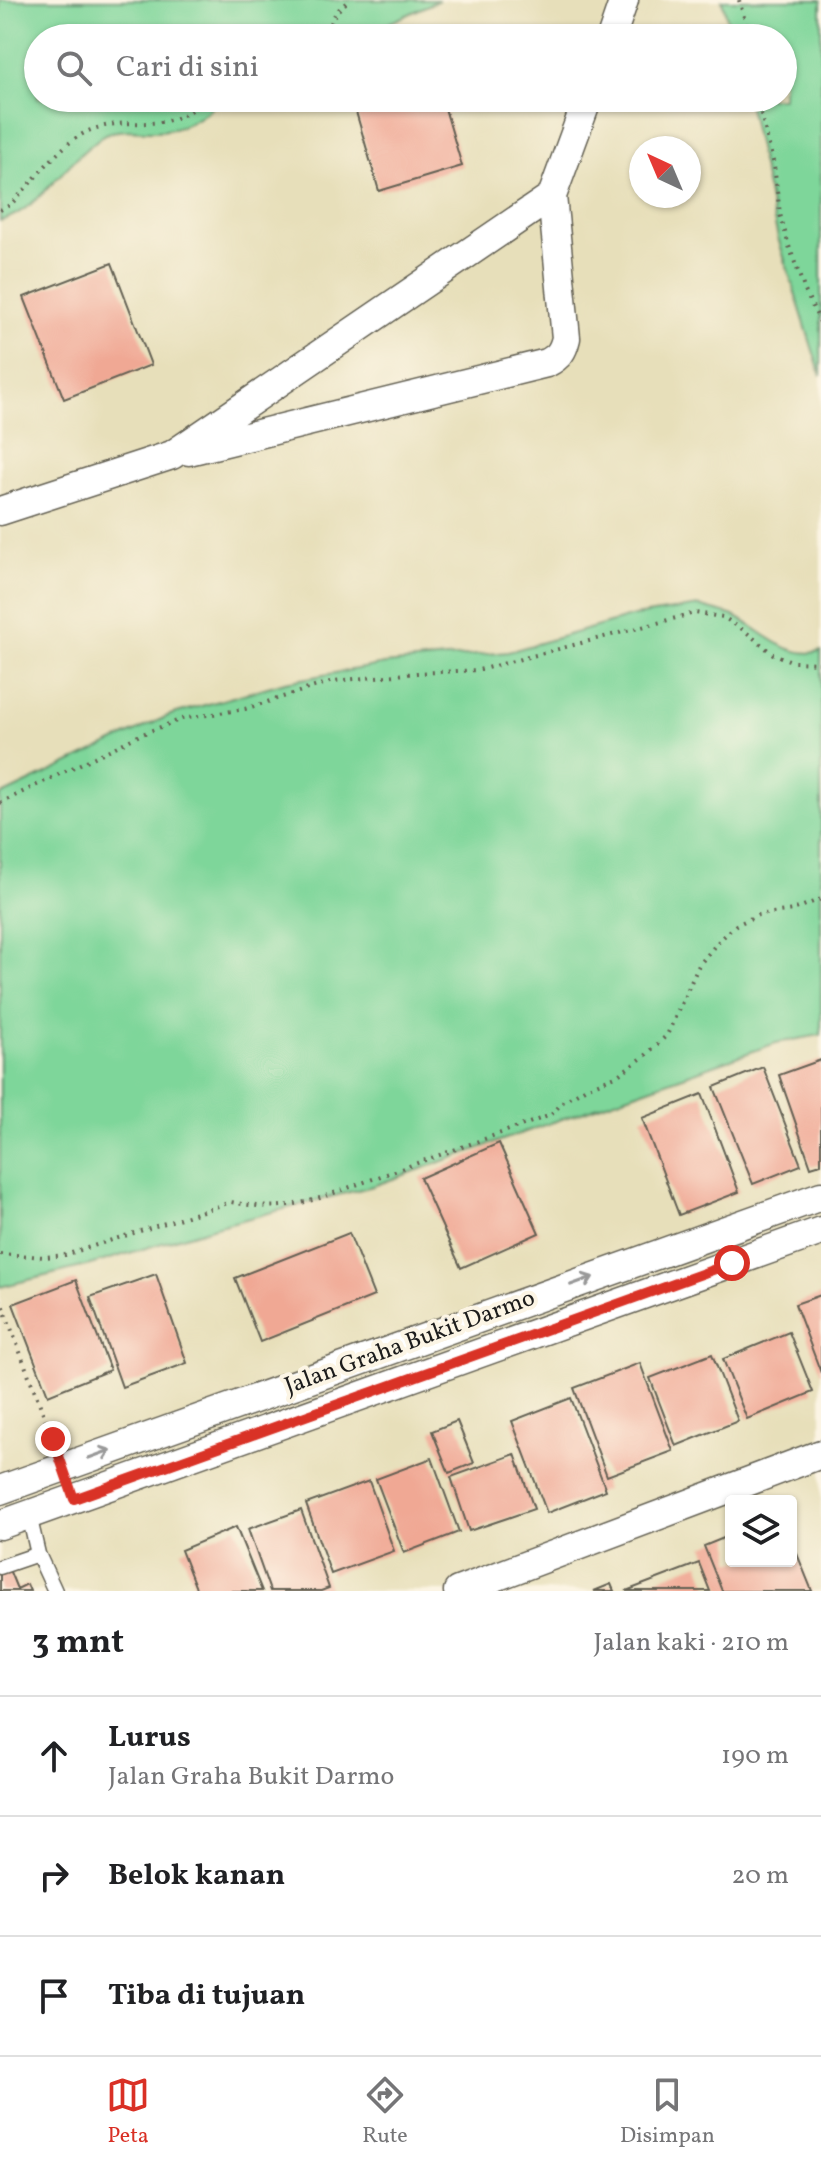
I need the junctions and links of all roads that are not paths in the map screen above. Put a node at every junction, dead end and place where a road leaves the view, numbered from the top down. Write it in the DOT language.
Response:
graph roads {
  1 [pos="625,0"];
  2 [pos="616,24"];
  3 [pos="583,112"];
  4 [pos="552,196"];
  5 [pos="172,455"];
  6 [pos="0,511"];
  7 [pos="821,1196"];
  8 [pos="821,1231"];
  9 [pos="821,1454"];
  10 [pos="64,1467"];
  11 [pos="0,1490"];
  12 [pos="74,1499"];
  13 [pos="29,1515"];
  14 [pos="0,1525"];
  15 [pos="38,1554"];
  16 [pos="0,1567"];
  17 [pos="55,1591"];
  18 [pos="458,1591"];
  1 -- 2 [label="street"];
  3 -- 4 [label="street"];
  4 -- 5 [label="street"];
  4 -- 5 [label="street"];
  5 -- 6 [label="street"];
  10 -- 7 [label="street, Jalan Graha Bukit Darmo, one-way"];
  8 -- 12 [label="street, Jalan Graha Bukit Darmo"];
  9 -- 18 [label="street"];
  10 -- 11 [label="street, Jalan Graha Bukit Darmo"];
  10 -- 12 [label="street"];
  12 -- 13 [label="street, Jalan Graha Bukit Darmo"];
  13 -- 14 [label="street, Jalan Graha Bukit Darmo"];
  13 -- 15 [label="lane"];
  15 -- 16 [label="lane"];
  15 -- 17 [label="lane"];
}
